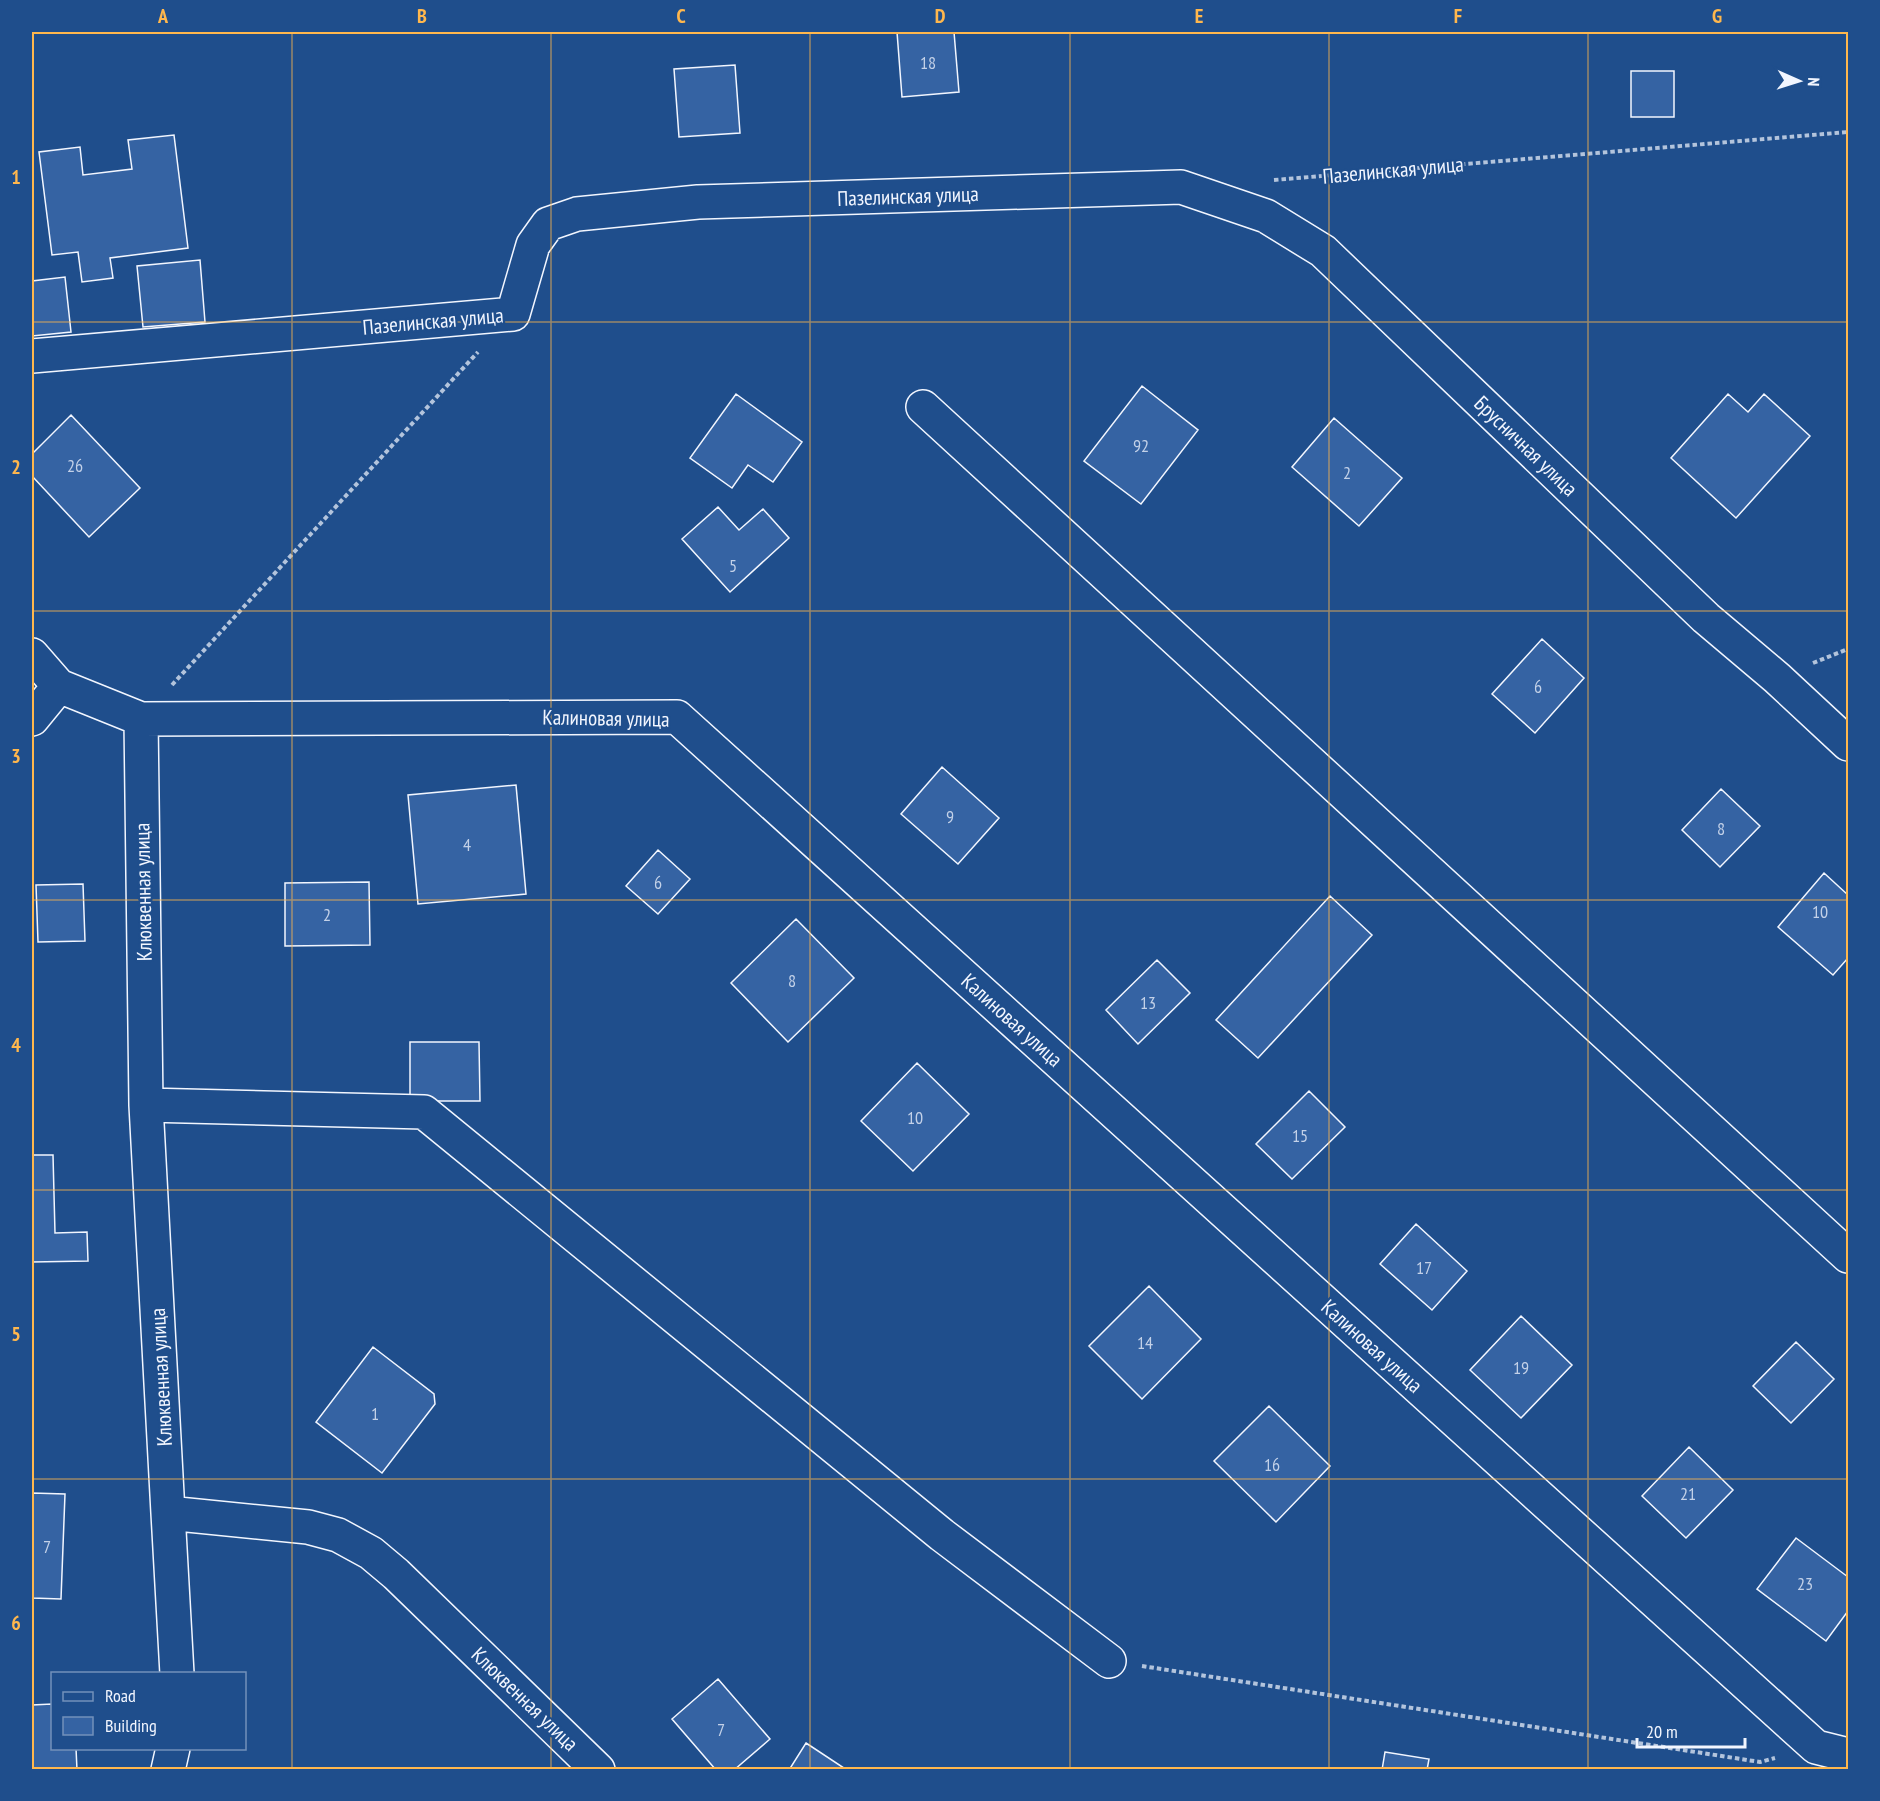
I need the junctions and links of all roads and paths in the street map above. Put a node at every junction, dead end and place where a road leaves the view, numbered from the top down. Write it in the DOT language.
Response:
graph roads {
  1 [pos="1848,132"];
  2 [pos="1264,180"];
  3 [pos="1181,187"];
  4 [pos="513,314"];
  5 [pos="32,356"];
  6 [pos="923,407"];
  7 [pos="32,655"];
  8 [pos="59,686"];
  9 [pos="32,719"];
  10 [pos="141,719"];
  11 [pos="1848,744"];
  12 [pos="146,1105"];
  13 [pos="1848,1256"];
  14 [pos="168,1513"];
  15 [pos="1108,1661"];
  16 [pos="177,1672"];
  17 [pos="1816,1747"];
  18 [pos="173,1750"];
  19 [pos="1848,1755"];
  20 [pos="168,1770"];
  21 [pos="598,1770"];
  1 -- 2 [label="path, Пазелинская улица"];
  3 -- 4 [label="street, Пазелинская улица"];
  3 -- 11 [label="street, Брусничная улица"];
  4 -- 5 [label="street, Пазелинская улица"];
  4 -- 10 [label="path"];
  6 -- 13 [label="street"];
  7 -- 8 [label="street, Калиновая улица"];
  8 -- 9 [label="street"];
  8 -- 10 [label="street, Калиновая улица"];
  10 -- 12 [label="street, Клюквенная улица"];
  10 -- 17 [label="street, Калиновая улица"];
  12 -- 14 [label="street, Клюквенная улица"];
  12 -- 15 [label="street"];
  14 -- 16 [label="street"];
  14 -- 21 [label="street, Клюквенная улица"];
  15 -- 17 [label="path"];
  17 -- 19 [label="street, Калиновая улица"];
  18 -- 20 [label="street"];
}
